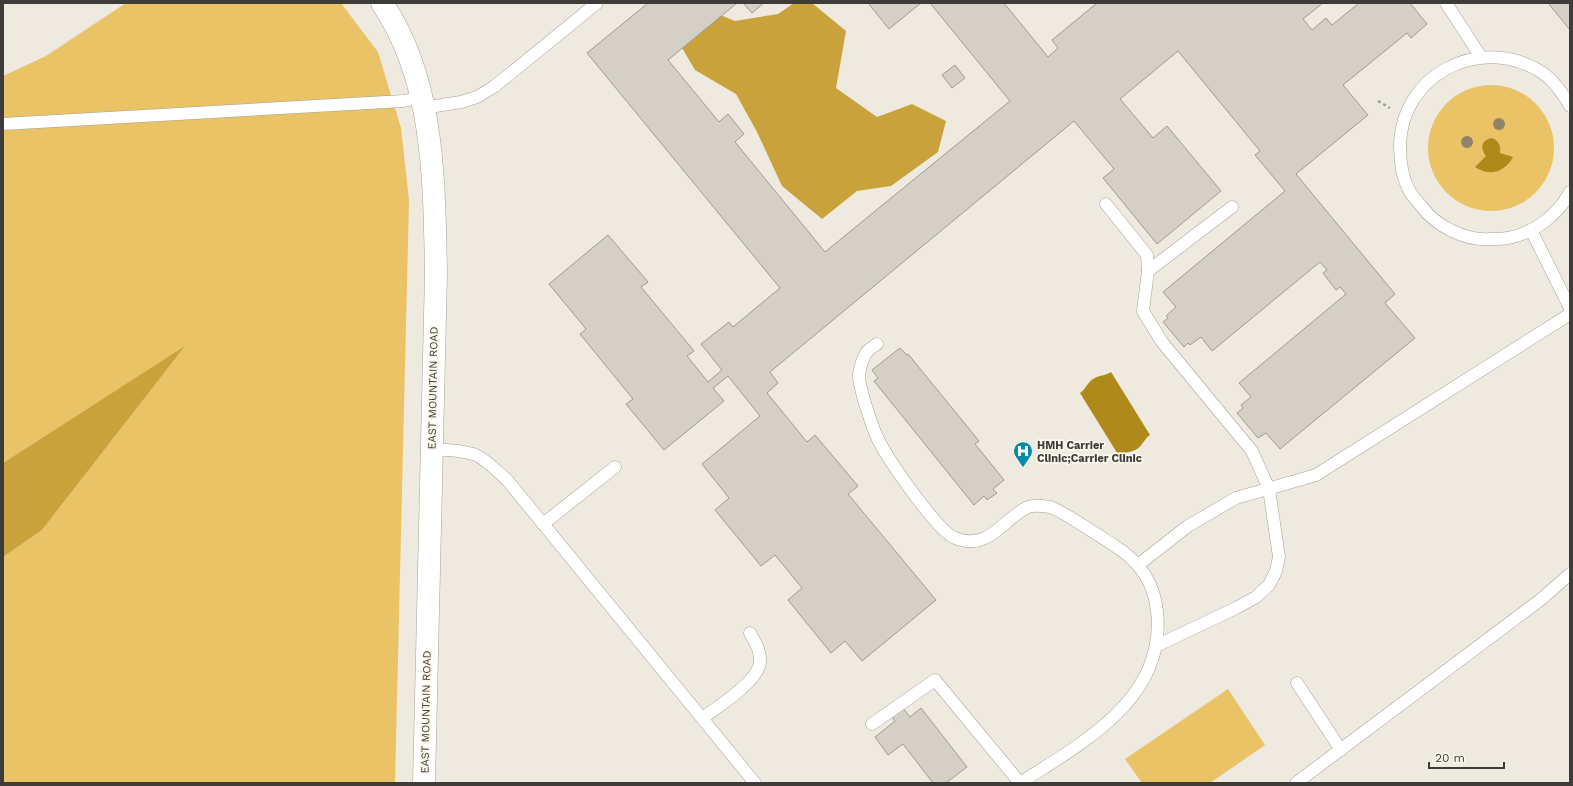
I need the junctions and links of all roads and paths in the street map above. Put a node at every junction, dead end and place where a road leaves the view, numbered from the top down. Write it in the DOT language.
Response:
graph roads {
  1 [pos="382,3"];
  2 [pos="597,3"];
  3 [pos="1446,3"];
  4 [pos="1481,57"];
  5 [pos="1378,102"];
  6 [pos="422,103"];
  7 [pos="1570,106"];
  8 [pos="1391,108"];
  9 [pos="3,124"];
  10 [pos="1570,192"];
  11 [pos="1106,204"];
  12 [pos="1232,207"];
  13 [pos="1531,230"];
  14 [pos="1148,271"];
  15 [pos="1570,308"];
  16 [pos="1570,314"];
  17 [pos="877,344"];
  18 [pos="432,449"];
  19 [pos="616,467"];
  20 [pos="1269,489"];
  21 [pos="543,524"];
  22 [pos="1138,565"];
  23 [pos="1570,574"];
  24 [pos="750,633"];
  25 [pos="1156,646"];
  26 [pos="1297,683"];
  27 [pos="703,718"];
  28 [pos="872,724"];
  29 [pos="1341,750"];
  30 [pos="424,783"];
  31 [pos="755,783"];
  32 [pos="1020,783"];
  33 [pos="1296,783"];
  1 -- 6 [label="street, EAST MOUNTAIN ROAD"];
  2 -- 6 [label="lane"];
  3 -- 4 [label="lane"];
  4 -- 7 [label="lane"];
  4 -- 13 [label="lane"];
  5 -- 8 [label="path"];
  6 -- 9 [label="lane"];
  6 -- 18 [label="street, EAST MOUNTAIN ROAD"];
  10 -- 13 [label="lane"];
  11 -- 14 [label="lane"];
  12 -- 14 [label="lane"];
  13 -- 15 [label="lane"];
  14 -- 20 [label="lane"];
  16 -- 20 [label="lane"];
  17 -- 22 [label="lane"];
  18 -- 21 [label="lane"];
  18 -- 30 [label="street, EAST MOUNTAIN ROAD"];
  19 -- 21 [label="lane"];
  20 -- 22 [label="lane"];
  20 -- 25 [label="lane"];
  21 -- 27 [label="lane"];
  22 -- 25 [label="lane"];
  23 -- 29 [label="lane"];
  24 -- 27 [label="lane"];
  25 -- 32 [label="lane"];
  26 -- 29 [label="lane"];
  27 -- 31 [label="lane"];
  28 -- 32 [label="lane"];
  29 -- 33 [label="lane"];
}
